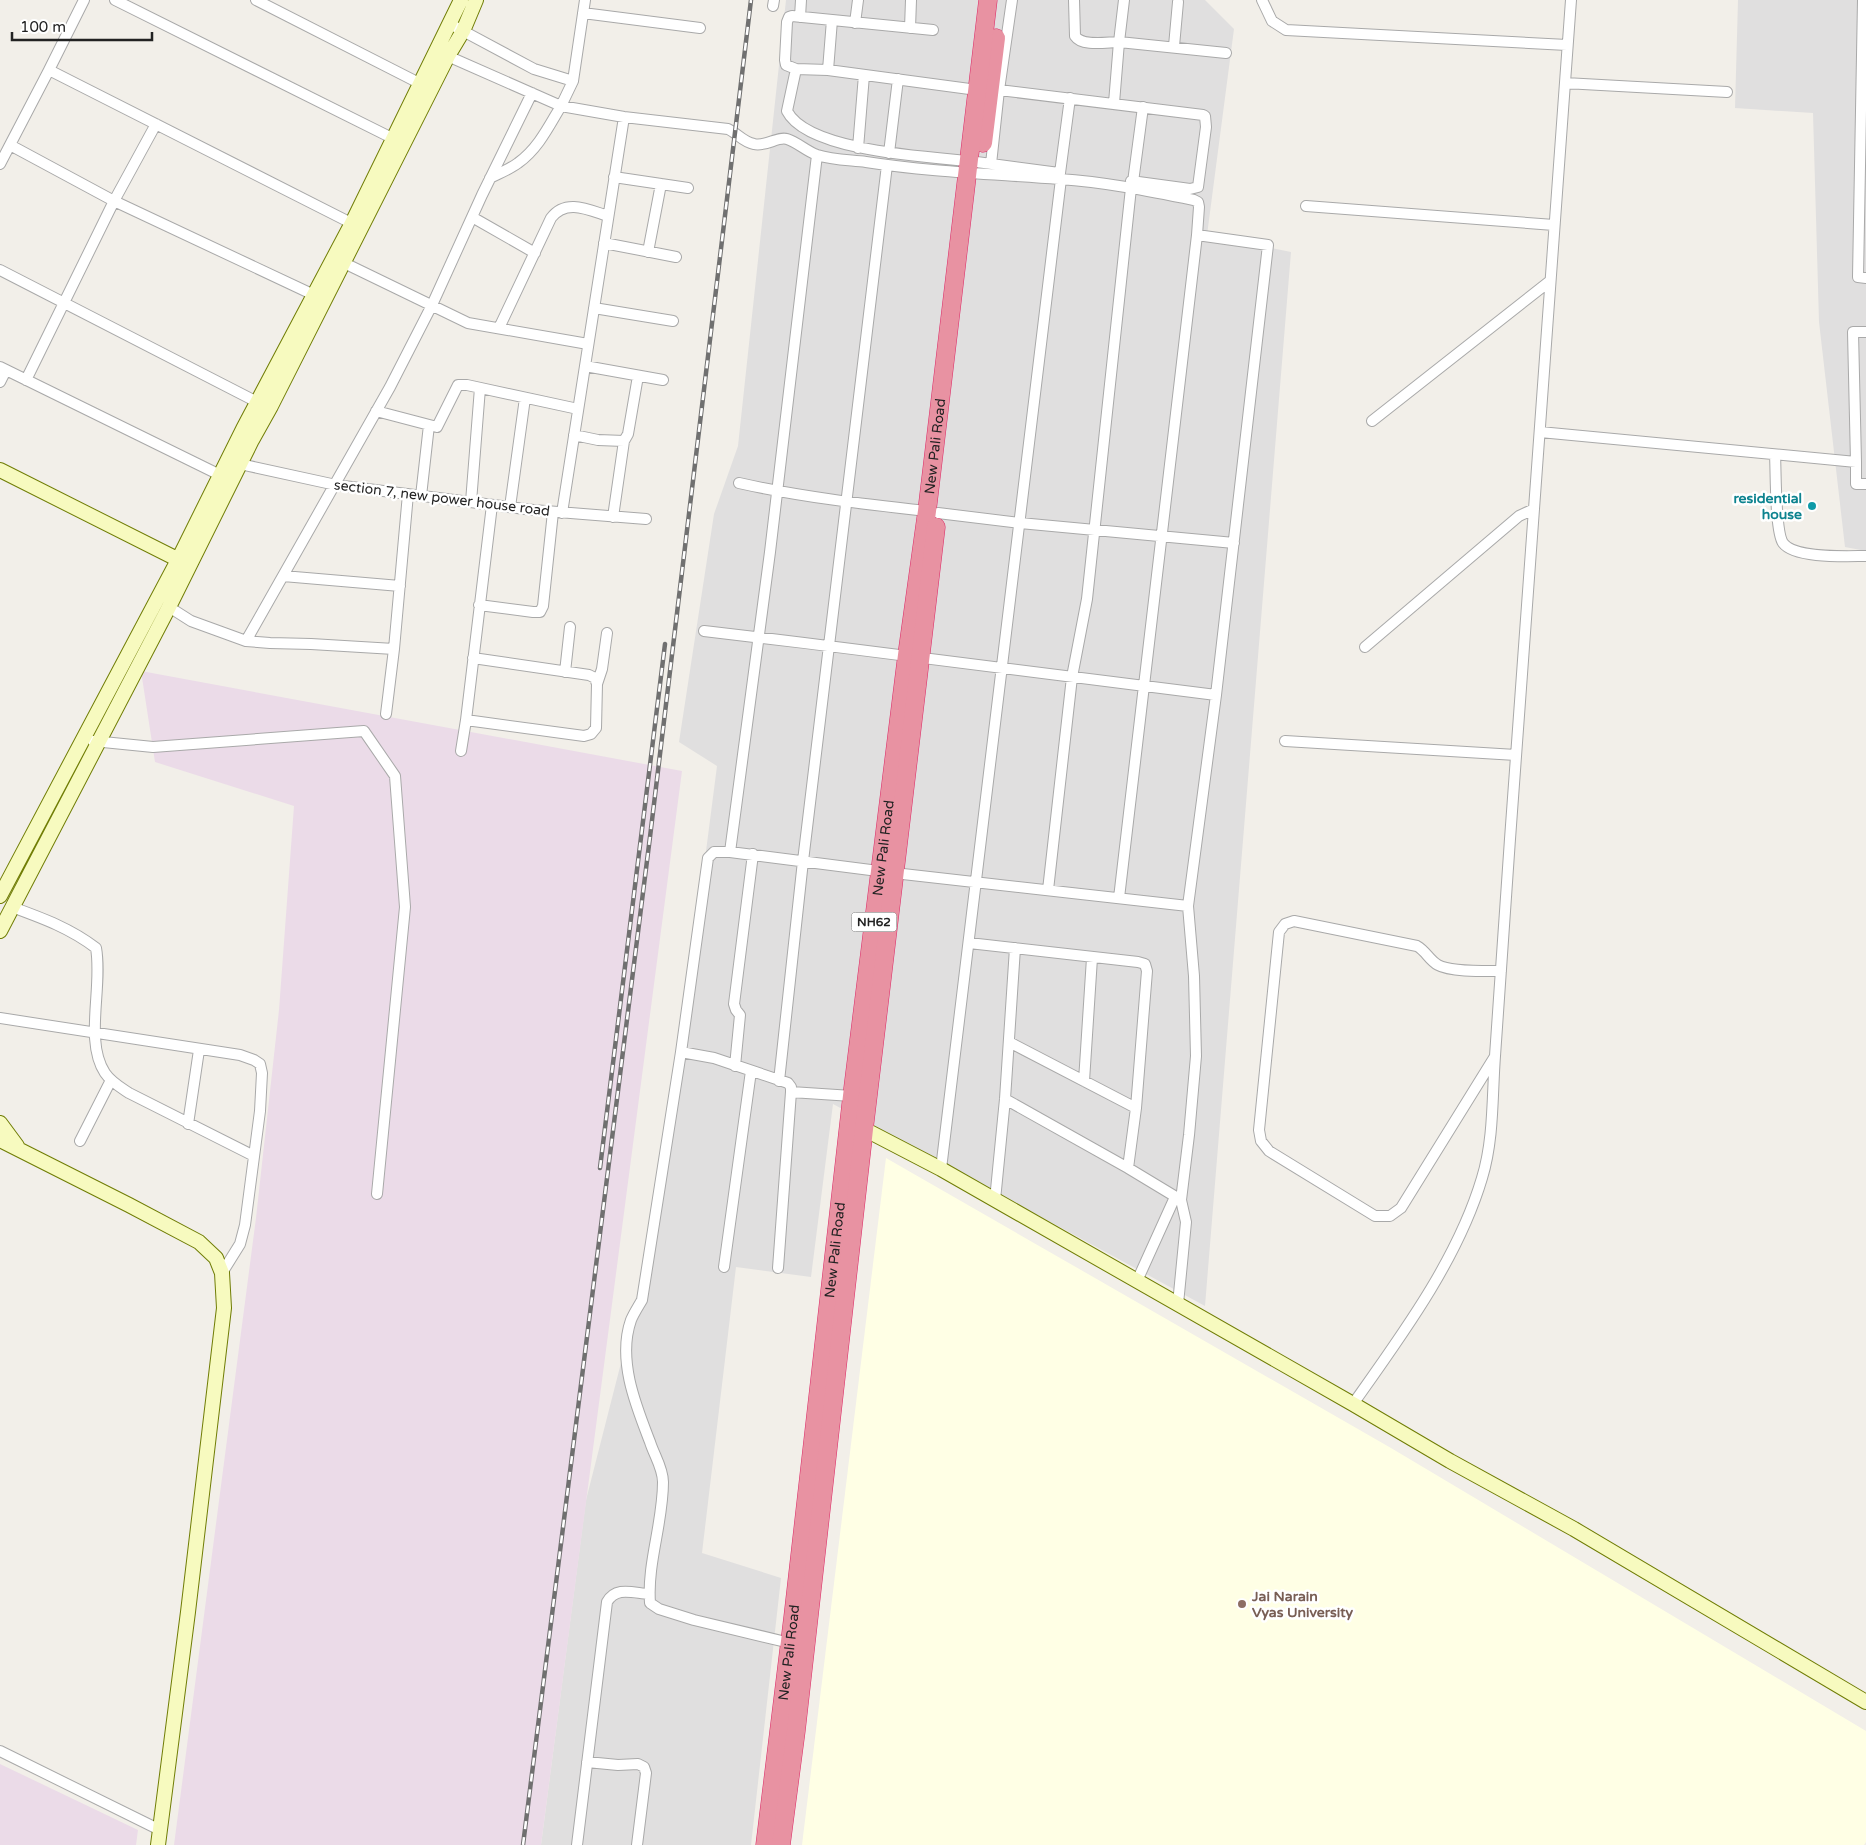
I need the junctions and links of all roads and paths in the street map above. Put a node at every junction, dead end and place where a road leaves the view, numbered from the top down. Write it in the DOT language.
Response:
graph roads {
  1 [pos="84,0"];
  2 [pos="115,0"];
  3 [pos="256,0"];
  4 [pos="462,0"];
  5 [pos="476,0"];
  6 [pos="585,0"];
  7 [pos="802,0"];
  8 [pos="858,0"];
  9 [pos="911,0"];
  10 [pos="988,0"];
  11 [pos="1000,0"];
  12 [pos="1012,0"];
  13 [pos="1074,0"];
  14 [pos="1124,0"];
  15 [pos="1262,0"];
  16 [pos="1571,0"];
  17 [pos="1863,0"];
  18 [pos="1178,2"];
  19 [pos="583,13"];
  20 [pos="800,17"];
  21 [pos="832,20"];
  22 [pos="856,22"];
  23 [pos="456,28"];
  24 [pos="700,28"];
  25 [pos="910,28"];
  26 [pos="933,30"];
  27 [pos="1119,42"];
  28 [pos="1567,45"];
  29 [pos="1174,46"];
  30 [pos="1226,53"];
  31 [pos="442,54"];
  32 [pos="796,69"];
  33 [pos="49,70"];
  34 [pos="828,70"];
  35 [pos="864,75"];
  36 [pos="1864,78"];
  37 [pos="898,79"];
  38 [pos="573,81"];
  39 [pos="1565,83"];
  40 [pos="421,84"];
  41 [pos="977,90"];
  42 [pos="999,90"];
  43 [pos="1727,92"];
  44 [pos="532,94"];
  45 [pos="1070,98"];
  46 [pos="1114,103"];
  47 [pos="561,106"];
  48 [pos="1143,107"];
  49 [pos="624,117"];
  50 [pos="156,124"];
  51 [pos="394,139"];
  52 [pos="10,145"];
  53 [pos="858,148"];
  54 [pos="889,153"];
  55 [pos="818,155"];
  56 [pos="0,164"];
  57 [pos="887,165"];
  58 [pos="977,167"];
  59 [pos="1061,176"];
  60 [pos="614,177"];
  61 [pos="490,178"];
  62 [pos="660,184"];
  63 [pos="1132,185"];
  64 [pos="688,188"];
  65 [pos="1863,192"];
  66 [pos="114,201"];
  67 [pos="1306,206"];
  68 [pos="608,216"];
  69 [pos="472,217"];
  70 [pos="357,225"];
  71 [pos="1554,225"];
  72 [pos="1197,236"];
  73 [pos="604,243"];
  74 [pos="648,252"];
  75 [pos="535,253"];
  76 [pos="676,257"];
  77 [pos="339,260"];
  78 [pos="0,270"];
  79 [pos="1866,278"];
  80 [pos="1550,281"];
  81 [pos="314,295"];
  82 [pos="64,303"];
  83 [pos="432,306"];
  84 [pos="594,308"];
  85 [pos="673,321"];
  86 [pos="499,328"];
  87 [pos="1866,332"];
  88 [pos="588,344"];
  89 [pos="585,366"];
  90 [pos="3,368"];
  91 [pos="638,376"];
  92 [pos="26,380"];
  93 [pos="663,380"];
  94 [pos="0,382"];
  95 [pos="480,388"];
  96 [pos="525,398"];
  97 [pos="257,402"];
  98 [pos="578,409"];
  99 [pos="376,411"];
  100 [pos="1372,421"];
  101 [pos="429,425"];
  102 [pos="1540,432"];
  103 [pos="574,435"];
  104 [pos="624,441"];
  105 [pos="1775,455"];
  106 [pos="1856,462"];
  107 [pos="240,464"];
  108 [pos="0,470"];
  109 [pos="220,476"];
  110 [pos="739,483"];
  111 [pos="1866,484"];
  112 [pos="336,485"];
  113 [pos="777,492"];
  114 [pos="408,494"];
  115 [pos="421,496"];
  116 [pos="470,502"];
  117 [pos="847,502"];
  118 [pos="492,505"];
  119 [pos="510,508"];
  120 [pos="1534,509"];
  121 [pos="557,512"];
  122 [pos="932,512"];
  123 [pos="613,516"];
  124 [pos="646,519"];
  125 [pos="1020,523"];
  126 [pos="1094,529"];
  127 [pos="1161,537"];
  128 [pos="1234,543"];
  129 [pos="1866,556"];
  130 [pos="184,563"];
  131 [pos="283,576"];
  132 [pos="400,586"];
  133 [pos="479,605"];
  134 [pos="169,607"];
  135 [pos="570,627"];
  136 [pos="704,630"];
  137 [pos="607,632"];
  138 [pos="759,637"];
  139 [pos="246,641"];
  140 [pos="829,647"];
  141 [pos="1364,647"];
  142 [pos="394,649"];
  143 [pos="914,656"];
  144 [pos="474,658"];
  145 [pos="1003,667"];
  146 [pos="565,672"];
  147 [pos="1072,676"];
  148 [pos="597,684"];
  149 [pos="1145,686"];
  150 [pos="1216,695"];
  151 [pos="386,714"];
  152 [pos="466,720"];
  153 [pos="82,739"];
  154 [pos="1285,741"];
  155 [pos="98,742"];
  156 [pos="461,751"];
  157 [pos="1516,755"];
  158 [pos="730,852"];
  159 [pos="752,854"];
  160 [pos="803,861"];
  161 [pos="888,872"];
  162 [pos="976,882"];
  163 [pos="1048,890"];
  164 [pos="0,896"];
  165 [pos="1119,898"];
  166 [pos="1188,906"];
  167 [pos="12,907"];
  168 [pos="0,931"];
  169 [pos="969,943"];
  170 [pos="1016,948"];
  171 [pos="1092,958"];
  172 [pos="1501,971"];
  173 [pos="0,1018"];
  174 [pos="94,1033"];
  175 [pos="1009,1042"];
  176 [pos="199,1050"];
  177 [pos="681,1052"];
  178 [pos="1495,1057"];
  179 [pos="735,1066"];
  180 [pos="751,1071"];
  181 [pos="111,1080"];
  182 [pos="779,1081"];
  183 [pos="1084,1081"];
  184 [pos="791,1092"];
  185 [pos="852,1096"];
  186 [pos="1005,1099"];
  187 [pos="1136,1108"];
  188 [pos="0,1123"];
  189 [pos="188,1124"];
  190 [pos="864,1130"];
  191 [pos="0,1140"];
  192 [pos="80,1141"];
  193 [pos="20,1150"];
  194 [pos="254,1156"];
  195 [pos="1128,1168"];
  196 [pos="941,1169"];
  197 [pos="377,1194"];
  198 [pos="1178,1199"];
  199 [pos="995,1200"];
  200 [pos="724,1267"];
  201 [pos="778,1268"];
  202 [pos="222,1273"];
  203 [pos="1137,1281"];
  204 [pos="1178,1304"];
  205 [pos="1353,1404"];
  206 [pos="650,1594"];
  207 [pos="790,1644"];
  208 [pos="1866,1702"];
  209 [pos="0,1751"];
  210 [pos="587,1762"];
  211 [pos="160,1830"];
  212 [pos="158,1845"];
  213 [pos="577,1845"];
  214 [pos="637,1845"];
  215 [pos="765,1845"];
  216 [pos="781,1845"];
  1 -- 33 [label="street"];
  2 -- 51 [label="street"];
  3 -- 40 [label="street"];
  4 -- 23 [label="street"];
  5 -- 23 [label="street"];
  6 -- 19 [label="street"];
  7 -- 20 [label="street"];
  8 -- 22 [label="street"];
  9 -- 25 [label="street"];
  10 -- 41 [label="highway, New Pali Road / NH62"];
  11 -- 58 [label="highway, New Pali Road / NH62"];
  12 -- 42 [label="street"];
  13 -- 27 [label="street"];
  14 -- 27 [label="street"];
  15 -- 28 [label="street"];
  16 -- 28 [label="street"];
  17 -- 36 [label="street"];
  18 -- 29 [label="street"];
  19 -- 24 [label="street"];
  19 -- 38 [label="street"];
  20 -- 21 [label="street"];
  20 -- 32 [label="street"];
  21 -- 22 [label="street"];
  21 -- 34 [label="street"];
  22 -- 25 [label="street"];
  23 -- 31 [label="street"];
  23 -- 38 [label="street"];
  25 -- 26 [label="street"];
  27 -- 29 [label="street"];
  27 -- 46 [label="street"];
  28 -- 39 [label="street"];
  29 -- 30 [label="street"];
  31 -- 40 [label="street"];
  31 -- 44 [label="street"];
  31 -- 70 [label="street"];
  32 -- 34 [label="street"];
  32 -- 53 [label="street"];
  33 -- 50 [label="street"];
  33 -- 52 [label="street"];
  34 -- 35 [label="street"];
  35 -- 37 [label="street"];
  35 -- 53 [label="street"];
  36 -- 65 [label="street"];
  37 -- 41 [label="street"];
  37 -- 54 [label="street"];
  38 -- 47 [label="street"];
  39 -- 43 [label="street"];
  39 -- 71 [label="street"];
  40 -- 51 [label="street"];
  41 -- 58 [label="highway, New Pali Road / NH62"];
  42 -- 45 [label="street"];
  42 -- 58 [label="street"];
  44 -- 47 [label="street"];
  44 -- 61 [label="street"];
  45 -- 46 [label="street"];
  45 -- 59 [label="street"];
  46 -- 48 [label="street"];
  47 -- 49 [label="street"];
  47 -- 61 [label="street"];
  48 -- 63 [label="street"];
  48 -- 63 [label="street"];
  49 -- 55 [label="street"];
  49 -- 60 [label="street"];
  50 -- 66 [label="street"];
  50 -- 70 [label="street"];
  51 -- 70 [label="street"];
  52 -- 56 [label="street"];
  52 -- 66 [label="street"];
  53 -- 54 [label="street"];
  54 -- 58 [label="street"];
  55 -- 57 [label="street"];
  55 -- 113 [label="street"];
  57 -- 58 [label="street"];
  57 -- 117 [label="street"];
  58 -- 59 [label="street"];
  58 -- 59 [label="street"];
  58 -- 122 [label="highway, New Pali Road / NH62"];
  59 -- 63 [label="street"];
  59 -- 125 [label="street"];
  60 -- 62 [label="street"];
  60 -- 68 [label="street"];
  61 -- 69 [label="street"];
  62 -- 64 [label="street"];
  62 -- 74 [label="street"];
  63 -- 72 [label="street"];
  63 -- 126 [label="street"];
  65 -- 79 [label="street"];
  66 -- 81 [label="street"];
  66 -- 82 [label="street"];
  67 -- 71 [label="street"];
  68 -- 73 [label="street"];
  68 -- 75 [label="street"];
  69 -- 75 [label="street"];
  69 -- 83 [label="street"];
  70 -- 77 [label="street"];
  71 -- 80 [label="street"];
  72 -- 127 [label="street"];
  72 -- 128 [label="street"];
  73 -- 74 [label="street"];
  73 -- 84 [label="street"];
  74 -- 76 [label="street"];
  75 -- 86 [label="street"];
  77 -- 81 [label="street"];
  77 -- 83 [label="street"];
  77 -- 107 [label="street"];
  78 -- 82 [label="street"];
  80 -- 100 [label="street"];
  80 -- 102 [label="street"];
  81 -- 97 [label="street"];
  82 -- 92 [label="street"];
  82 -- 97 [label="street"];
  83 -- 86 [label="street"];
  83 -- 99 [label="street"];
  84 -- 85 [label="street"];
  84 -- 88 [label="street"];
  86 -- 88 [label="street"];
  87 -- 106 [label="street"];
  88 -- 89 [label="street"];
  89 -- 91 [label="street"];
  89 -- 98 [label="street"];
  90 -- 92 [label="street"];
  90 -- 94 [label="street"];
  91 -- 93 [label="street"];
  91 -- 104 [label="street"];
  92 -- 109 [label="street"];
  95 -- 96 [label="street"];
  95 -- 101 [label="street"];
  95 -- 116 [label="street"];
  96 -- 98 [label="street"];
  96 -- 119 [label="street"];
  97 -- 109 [label="street"];
  98 -- 103 [label="street"];
  99 -- 101 [label="street"];
  99 -- 112 [label="street"];
  101 -- 115 [label="street"];
  102 -- 105 [label="street"];
  102 -- 120 [label="street"];
  103 -- 104 [label="street"];
  103 -- 121 [label="street"];
  104 -- 123 [label="street"];
  105 -- 106 [label="street"];
  105 -- 129 [label="street"];
  106 -- 111 [label="street"];
  107 -- 112 [label="street, section 7, new power house road"];
  107 -- 130 [label="street"];
  108 -- 130 [label="street"];
  109 -- 130 [label="street"];
  110 -- 113 [label="street"];
  112 -- 114 [label="street, section 7, new power house road"];
  112 -- 131 [label="street"];
  113 -- 117 [label="street"];
  113 -- 138 [label="street"];
  114 -- 115 [label="street, section 7, new power house road"];
  114 -- 132 [label="street"];
  115 -- 116 [label="street, section 7, new power house road"];
  116 -- 118 [label="street, section 7, new power house road"];
  117 -- 122 [label="street"];
  117 -- 140 [label="street"];
  118 -- 119 [label="street, section 7, new power house road"];
  118 -- 133 [label="street"];
  119 -- 121 [label="street, section 7, new power house road"];
  120 -- 141 [label="street"];
  120 -- 157 [label="street"];
  121 -- 123 [label="street, section 7, new power house road"];
  121 -- 133 [label="street"];
  122 -- 125 [label="street"];
  122 -- 143 [label="highway, New Pali Road / NH62"];
  123 -- 124 [label="street, section 7, new power house road"];
  125 -- 126 [label="street"];
  125 -- 145 [label="street"];
  126 -- 127 [label="street"];
  126 -- 147 [label="street"];
  127 -- 128 [label="street"];
  127 -- 149 [label="street"];
  128 -- 150 [label="street"];
  130 -- 134 [label="street"];
  130 -- 153 [label="street"];
  131 -- 132 [label="street"];
  131 -- 139 [label="street"];
  132 -- 142 [label="street"];
  133 -- 144 [label="street"];
  134 -- 139 [label="street"];
  134 -- 155 [label="street"];
  135 -- 146 [label="street"];
  136 -- 138 [label="street"];
  137 -- 148 [label="street"];
  138 -- 140 [label="street"];
  138 -- 158 [label="street"];
  139 -- 142 [label="street"];
  140 -- 143 [label="street"];
  140 -- 160 [label="street"];
  142 -- 151 [label="street"];
  143 -- 145 [label="street"];
  143 -- 161 [label="highway, New Pali Road / NH62"];
  144 -- 146 [label="street"];
  144 -- 152 [label="street"];
  145 -- 147 [label="street"];
  145 -- 162 [label="street"];
  146 -- 148 [label="street"];
  147 -- 149 [label="street"];
  147 -- 163 [label="street"];
  148 -- 152 [label="street"];
  149 -- 150 [label="street"];
  149 -- 165 [label="street"];
  150 -- 166 [label="street"];
  152 -- 156 [label="street"];
  153 -- 155 [label="street"];
  153 -- 164 [label="street"];
  154 -- 157 [label="street"];
  155 -- 167 [label="street"];
  155 -- 197 [label="street"];
  157 -- 172 [label="street"];
  158 -- 159 [label="street"];
  158 -- 177 [label="street"];
  159 -- 160 [label="street"];
  159 -- 179 [label="street"];
  160 -- 161 [label="street"];
  160 -- 182 [label="street"];
  161 -- 162 [label="street"];
  161 -- 185 [label="highway, New Pali Road / NH62"];
  161 -- 190 [label="highway, New Pali Road / NH62"];
  162 -- 163 [label="street"];
  162 -- 169 [label="street"];
  163 -- 165 [label="street"];
  165 -- 166 [label="street"];
  166 -- 198 [label="street"];
  167 -- 168 [label="street"];
  167 -- 174 [label="street"];
  169 -- 170 [label="street"];
  169 -- 196 [label="street"];
  170 -- 171 [label="street"];
  170 -- 175 [label="street"];
  171 -- 183 [label="street"];
  171 -- 187 [label="street"];
  172 -- 178 [label="street"];
  172 -- 178 [label="street"];
  173 -- 174 [label="street"];
  174 -- 176 [label="street"];
  174 -- 181 [label="street"];
  175 -- 183 [label="street"];
  175 -- 186 [label="street"];
  176 -- 189 [label="street"];
  176 -- 194 [label="street"];
  177 -- 179 [label="street"];
  177 -- 206 [label="street"];
  178 -- 205 [label="street"];
  179 -- 180 [label="street"];
  180 -- 182 [label="street"];
  180 -- 200 [label="street"];
  181 -- 189 [label="street"];
  181 -- 192 [label="street"];
  182 -- 184 [label="street"];
  183 -- 187 [label="street"];
  184 -- 185 [label="street"];
  184 -- 201 [label="street"];
  185 -- 207 [label="highway, New Pali Road / NH62"];
  186 -- 195 [label="street"];
  186 -- 199 [label="street"];
  187 -- 195 [label="street"];
  188 -- 193 [label="street"];
  189 -- 194 [label="street"];
  190 -- 196 [label="street"];
  190 -- 216 [label="highway, New Pali Road / NH62"];
  191 -- 193 [label="street"];
  193 -- 202 [label="street"];
  194 -- 202 [label="street"];
  195 -- 198 [label="street"];
  196 -- 199 [label="street"];
  198 -- 203 [label="street"];
  198 -- 204 [label="street"];
  199 -- 203 [label="street"];
  202 -- 211 [label="street"];
  203 -- 204 [label="street"];
  204 -- 205 [label="street"];
  205 -- 208 [label="street"];
  206 -- 207 [label="street"];
  206 -- 210 [label="street"];
  207 -- 215 [label="highway, New Pali Road / NH62"];
  209 -- 211 [label="street"];
  210 -- 213 [label="street"];
  210 -- 214 [label="street"];
  211 -- 212 [label="street"];
}
